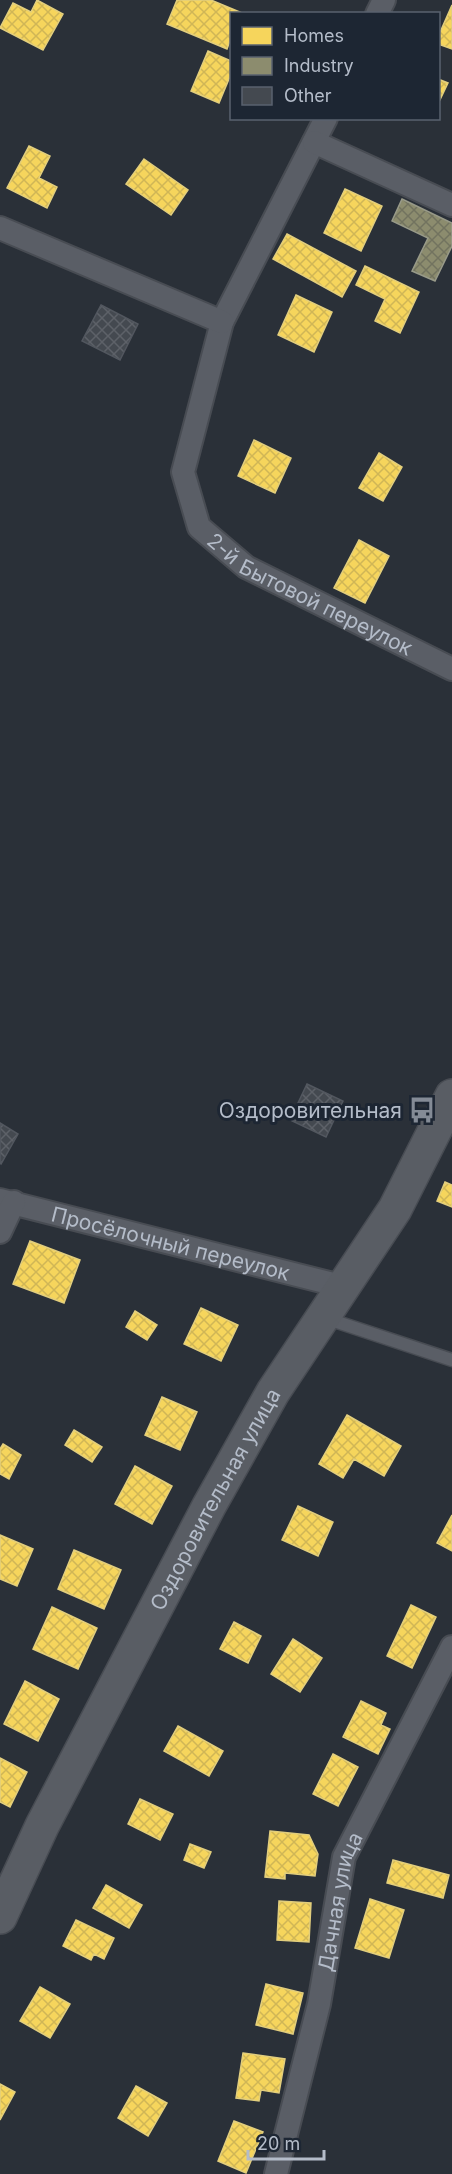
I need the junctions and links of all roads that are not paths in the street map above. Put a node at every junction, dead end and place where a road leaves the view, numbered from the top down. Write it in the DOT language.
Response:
graph roads {
  1 [pos="325,120"];
  2 [pos="314,142"];
  3 [pos="452,205"];
  4 [pos="0,228"];
  5 [pos="222,322"];
  6 [pos="452,669"];
  7 [pos="452,1096"];
  8 [pos="7,1201"];
  9 [pos="0,1232"];
  10 [pos="341,1286"];
  11 [pos="322,1317"];
  12 [pos="452,1360"];
  13 [pos="452,1647"];
  14 [pos="0,1917"];
  15 [pos="276,2174"];
  1 -- 2 [label="street, 2-й Бытовой переулок"];
  2 -- 3 [label="street"];
  2 -- 5 [label="street, 2-й Бытовой переулок"];
  4 -- 5 [label="street"];
  5 -- 6 [label="street, 2-й Бытовой переулок"];
  7 -- 10 [label="street, Оздоровительная улица"];
  8 -- 9 [label="street"];
  8 -- 10 [label="street, Просёлочный переулок"];
  10 -- 11 [label="street, Оздоровительная улица"];
  11 -- 12 [label="lane"];
  11 -- 14 [label="street, Оздоровительная улица"];
  13 -- 15 [label="street, Дачная улица"];
}
